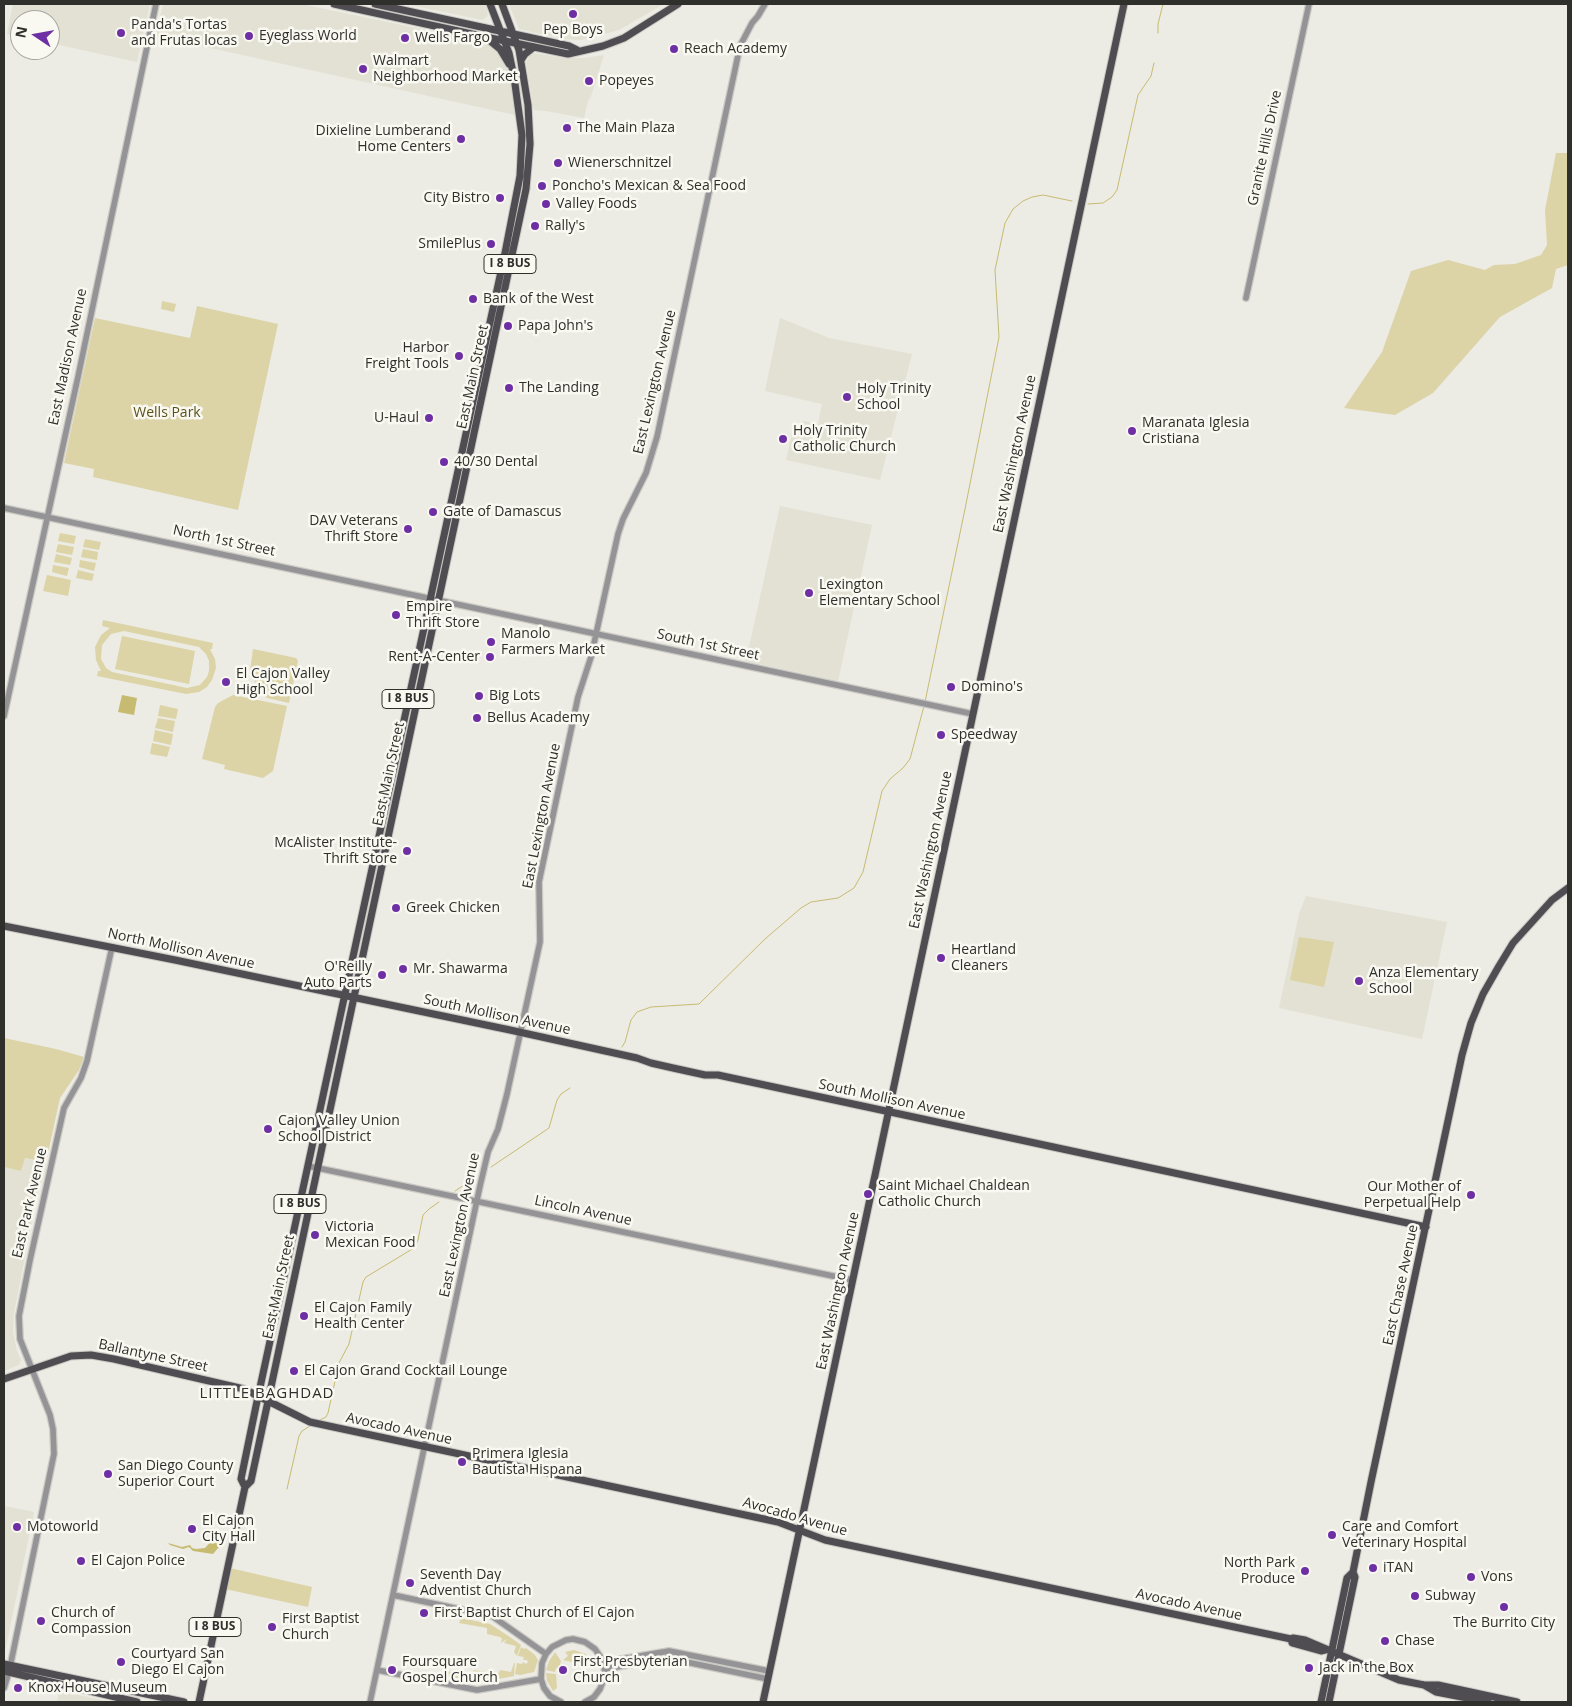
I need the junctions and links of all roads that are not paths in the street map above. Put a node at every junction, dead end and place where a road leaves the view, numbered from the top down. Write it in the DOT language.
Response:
graph roads {
  1 [pos="156,4"];
  2 [pos="334,4"];
  3 [pos="374,4"];
  4 [pos="490,4"];
  5 [pos="502,4"];
  6 [pos="678,4"];
  7 [pos="764,4"];
  8 [pos="1124,4"];
  9 [pos="1309,4"];
  10 [pos="390,7"];
  11 [pos="355,8"];
  12 [pos="372,12"];
  13 [pos="494,12"];
  14 [pos="483,28"];
  15 [pos="502,31"];
  16 [pos="514,34"];
  17 [pos="486,38"];
  18 [pos="505,41"];
  19 [pos="517,43"];
  20 [pos="534,47"];
  21 [pos="577,50"];
  22 [pos="521,60"];
  23 [pos="513,71"];
  24 [pos="512,238"];
  25 [pos="1246,298"];
  26 [pos="4,508"];
  27 [pos="47,517"];
  28 [pos="430,598"];
  29 [pos="438,600"];
  30 [pos="596,634"];
  31 [pos="973,714"];
  32 [pos="4,716"];
  33 [pos="1568,888"];
  34 [pos="4,926"];
  35 [pos="112,947"];
  36 [pos="344,996"];
  37 [pos="353,998"];
  38 [pos="520,1032"];
  39 [pos="320,1111"];
  40 [pos="888,1112"];
  41 [pos="330,1113"];
  42 [pos="308,1166"];
  43 [pos="318,1168"];
  44 [pos="477,1202"];
  45 [pos="1426,1226"];
  46 [pos="852,1280"];
  47 [pos="33,1370"];
  48 [pos="4,1379"];
  49 [pos="259,1396"];
  50 [pos="268,1400"];
  51 [pos="424,1446"];
  52 [pos="245,1487"];
  53 [pos="799,1530"];
  54 [pos="393,1595"];
  55 [pos="1332,1653"];
  56 [pos="546,1654"];
  57 [pos="604,1662"];
  58 [pos="7,1668"];
  59 [pos="605,1669"];
  60 [pos="377,1670"];
  61 [pos="769,1671"];
  62 [pos="541,1679"];
  63 [pos="768,1679"];
  64 [pos="88,1682"];
  65 [pos="1424,1685"];
  66 [pos="4,1688"];
  67 [pos="86,1690"];
  68 [pos="142,1693"];
  69 [pos="129,1700"];
  70 [pos="137,1702"];
  71 [pos="184,1702"];
  72 [pos="199,1702"];
  73 [pos="370,1702"];
  74 [pos="561,1702"];
  75 [pos="584,1702"];
  76 [pos="763,1702"];
  77 [pos="1321,1702"];
  78 [pos="1329,1702"];
  79 [pos="1488,1702"];
  80 [pos="1517,1702"];
  1 -- 27 [label="street, East Madison Avenue"];
  2 -- 11 [label="main road"];
  3 -- 10 [label="main road"];
  3 -- 11 [label="main road"];
  4 -- 13 [label="main road, East Main Street / I 8 BUS"];
  5 -- 16 [label="main road, East Main Street / I 8 BUS"];
  6 -- 21 [label="main road"];
  7 -- 30 [label="street, East Lexington Avenue"];
  8 -- 31 [label="main road, East Washington Avenue"];
  9 -- 25 [label="street, Granite Hills Drive"];
  10 -- 12 [label="main road"];
  10 -- 14 [label="main road"];
  11 -- 12 [label="main road"];
  12 -- 17 [label="main road"];
  13 -- 14 [label="main road"];
  13 -- 15 [label="main road, East Main Street / I 8 BUS"];
  14 -- 15 [label="main road"];
  15 -- 16 [label="main road"];
  15 -- 18 [label="main road, East Main Street / I 8 BUS"];
  16 -- 19 [label="main road, East Main Street / I 8 BUS"];
  16 -- 21 [label="main road"];
  17 -- 18 [label="main road"];
  17 -- 23 [label="main road"];
  18 -- 19 [label="main road"];
  18 -- 23 [label="main road, East Main Street / I 8 BUS"];
  19 -- 20 [label="main road"];
  19 -- 22 [label="main road, East Main Street / I 8 BUS"];
  20 -- 21 [label="main road"];
  20 -- 22 [label="main road"];
  22 -- 24 [label="main road, East Main Street / I 8 BUS"];
  23 -- 24 [label="main road, East Main Street / I 8 BUS"];
  24 -- 28 [label="main road, East Main Street / I 8 BUS"];
  24 -- 29 [label="main road, East Main Street / I 8 BUS"];
  26 -- 27 [label="street, North 1st Street"];
  27 -- 28 [label="street, North 1st Street"];
  27 -- 32 [label="street, East Madison Avenue"];
  28 -- 29 [label="street, North 1st Street"];
  28 -- 36 [label="main road, East Main Street / I 8 BUS"];
  29 -- 30 [label="street, South 1st Street"];
  29 -- 37 [label="main road, East Main Street / I 8 BUS"];
  30 -- 31 [label="street, South 1st Street"];
  30 -- 38 [label="street, East Lexington Avenue"];
  31 -- 40 [label="main road, East Washington Avenue"];
  33 -- 45 [label="main road, East Chase Avenue"];
  34 -- 35 [label="main road, North Mollison Avenue"];
  35 -- 36 [label="main road, North Mollison Avenue"];
  35 -- 47 [label="street, East Park Avenue"];
  36 -- 37 [label="main road, North Mollison Avenue"];
  36 -- 39 [label="main road, East Main Street / I 8 BUS"];
  37 -- 38 [label="main road, South Mollison Avenue"];
  37 -- 41 [label="main road, East Main Street / I 8 BUS"];
  38 -- 40 [label="main road, South Mollison Avenue"];
  38 -- 44 [label="street, East Lexington Avenue"];
  39 -- 41 [label="main road"];
  39 -- 42 [label="main road, East Main Street / I 8 BUS"];
  40 -- 45 [label="main road, South Mollison Avenue"];
  40 -- 46 [label="main road, East Washington Avenue"];
  41 -- 43 [label="main road, East Main Street / I 8 BUS"];
  42 -- 43 [label="street, Lincoln Avenue"];
  42 -- 49 [label="main road, East Main Street / I 8 BUS"];
  43 -- 44 [label="street, Lincoln Avenue"];
  43 -- 50 [label="main road, East Main Street / I 8 BUS"];
  44 -- 46 [label="street, Lincoln Avenue"];
  44 -- 51 [label="street, East Lexington Avenue"];
  45 -- 55 [label="main road, East Chase Avenue"];
  46 -- 53 [label="main road, East Washington Avenue"];
  47 -- 48 [label="main road, Ballantyne Street"];
  47 -- 49 [label="main road, Ballantyne Street"];
  47 -- 58 [label="street, East Park Avenue"];
  49 -- 50 [label="main road, Ballantyne Street"];
  49 -- 52 [label="main road, East Main Street / I 8 BUS"];
  50 -- 51 [label="main road, Avocado Avenue"];
  50 -- 52 [label="main road, East Main Street / I 8 BUS"];
  51 -- 53 [label="main road, Avocado Avenue"];
  51 -- 54 [label="street, East Lexington Avenue"];
  52 -- 72 [label="main road, East Main Street / I 8 BUS"];
  53 -- 55 [label="main road, Avocado Avenue"];
  53 -- 61 [label="main road, East Washington Avenue"];
  54 -- 56 [label="street"];
  54 -- 60 [label="street, East Lexington Avenue"];
  55 -- 65 [label="main road, Avocado Avenue"];
  55 -- 77 [label="main road, East Chase Avenue"];
  55 -- 78 [label="main road, East Chase Avenue"];
  56 -- 57 [label="street"];
  56 -- 62 [label="street"];
  57 -- 59 [label="street"];
  57 -- 61 [label="street"];
  58 -- 64 [label="main road"];
  58 -- 66 [label="street, East Park Avenue"];
  58 -- 67 [label="main road"];
  59 -- 63 [label="street"];
  59 -- 75 [label="street"];
  60 -- 62 [label="street"];
  60 -- 73 [label="street, East Lexington Avenue"];
  61 -- 63 [label="main road, East Washington Avenue"];
  62 -- 74 [label="street"];
  63 -- 76 [label="main road, East Washington Avenue"];
  64 -- 67 [label="main road"];
  64 -- 68 [label="main road"];
  65 -- 79 [label="main road"];
  65 -- 80 [label="main road"];
  67 -- 69 [label="main road"];
  68 -- 69 [label="main road"];
  68 -- 71 [label="main road"];
  69 -- 70 [label="main road"];
}
